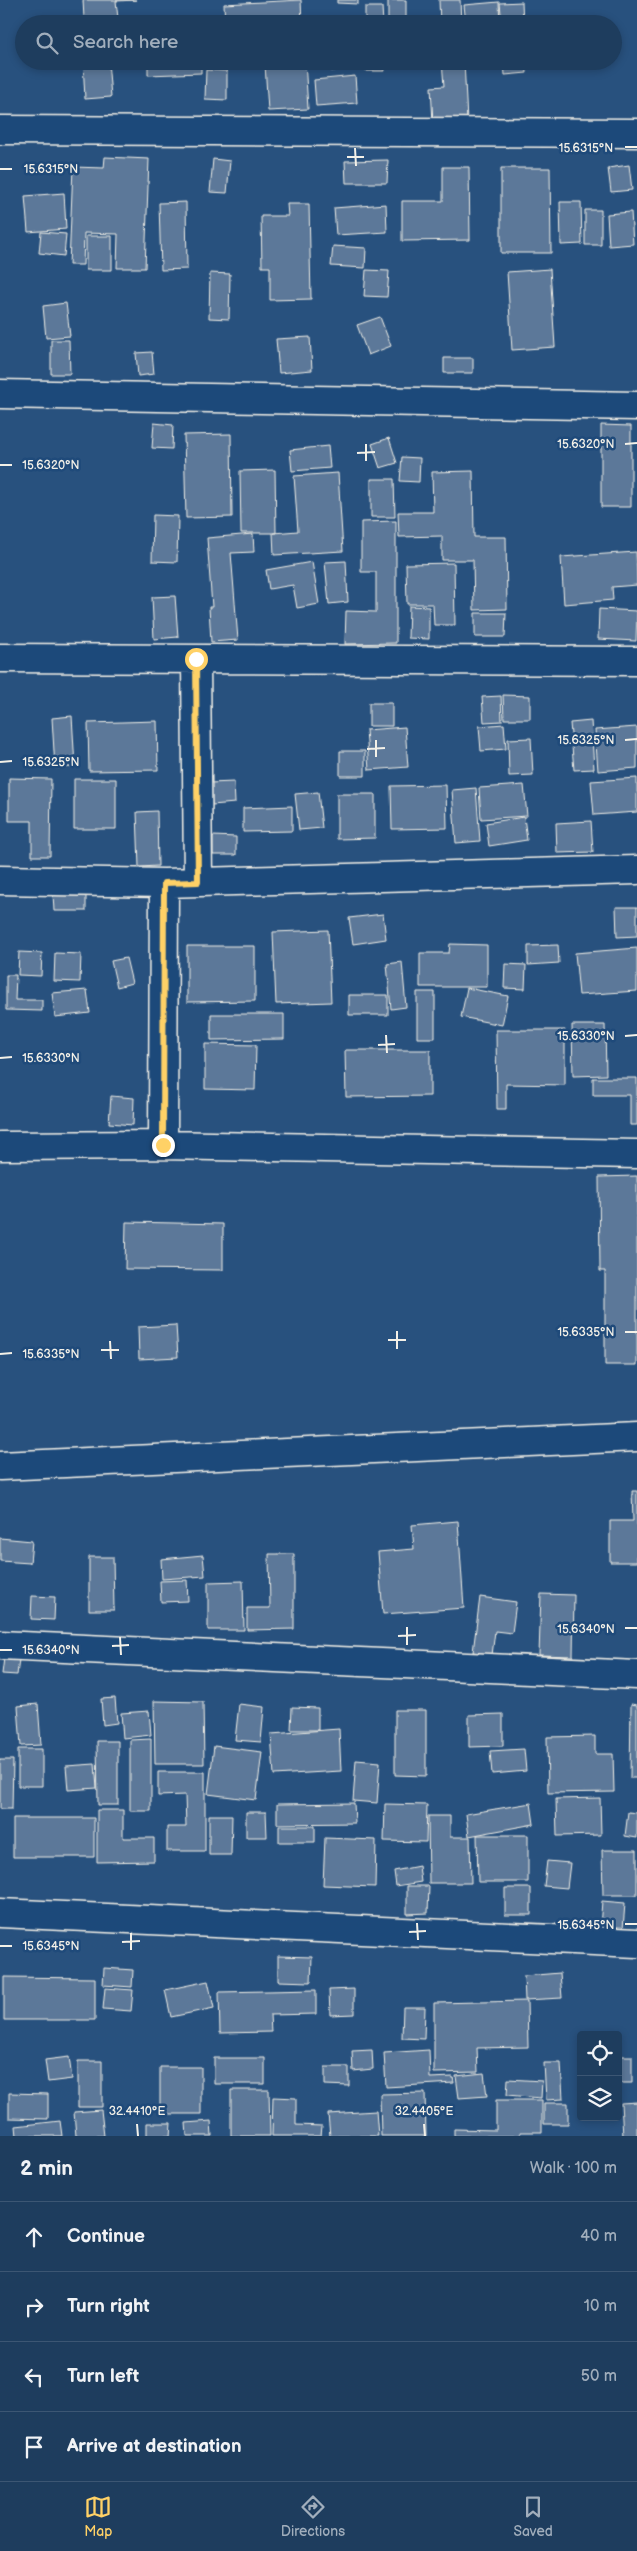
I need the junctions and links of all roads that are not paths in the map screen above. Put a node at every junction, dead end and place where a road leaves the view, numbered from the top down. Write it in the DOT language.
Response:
graph roads {
  1 [pos="0,130"];
  2 [pos="637,133"];
  3 [pos="0,394"];
  4 [pos="637,406"];
  5 [pos="0,658"];
  6 [pos="196,659"];
  7 [pos="637,661"];
  8 [pos="637,870"];
  9 [pos="0,880"];
  10 [pos="198,882"];
  11 [pos="164,883"];
  12 [pos="163,1145"];
  13 [pos="0,1146"];
  14 [pos="637,1154"];
  15 [pos="637,1437"];
  16 [pos="0,1466"];
  17 [pos="0,1645"];
  18 [pos="637,1675"];
  19 [pos="0,1913"];
  20 [pos="637,1943"];
  1 -- 2 [label="street"];
  3 -- 4 [label="street"];
  5 -- 6 [label="street"];
  6 -- 7 [label="street"];
  6 -- 10 [label="street"];
  8 -- 10 [label="street"];
  9 -- 11 [label="street"];
  10 -- 11 [label="street"];
  11 -- 12 [label="street"];
  12 -- 13 [label="street"];
  12 -- 14 [label="street"];
  15 -- 16 [label="street"];
  17 -- 18 [label="street"];
  19 -- 20 [label="street"];
}
